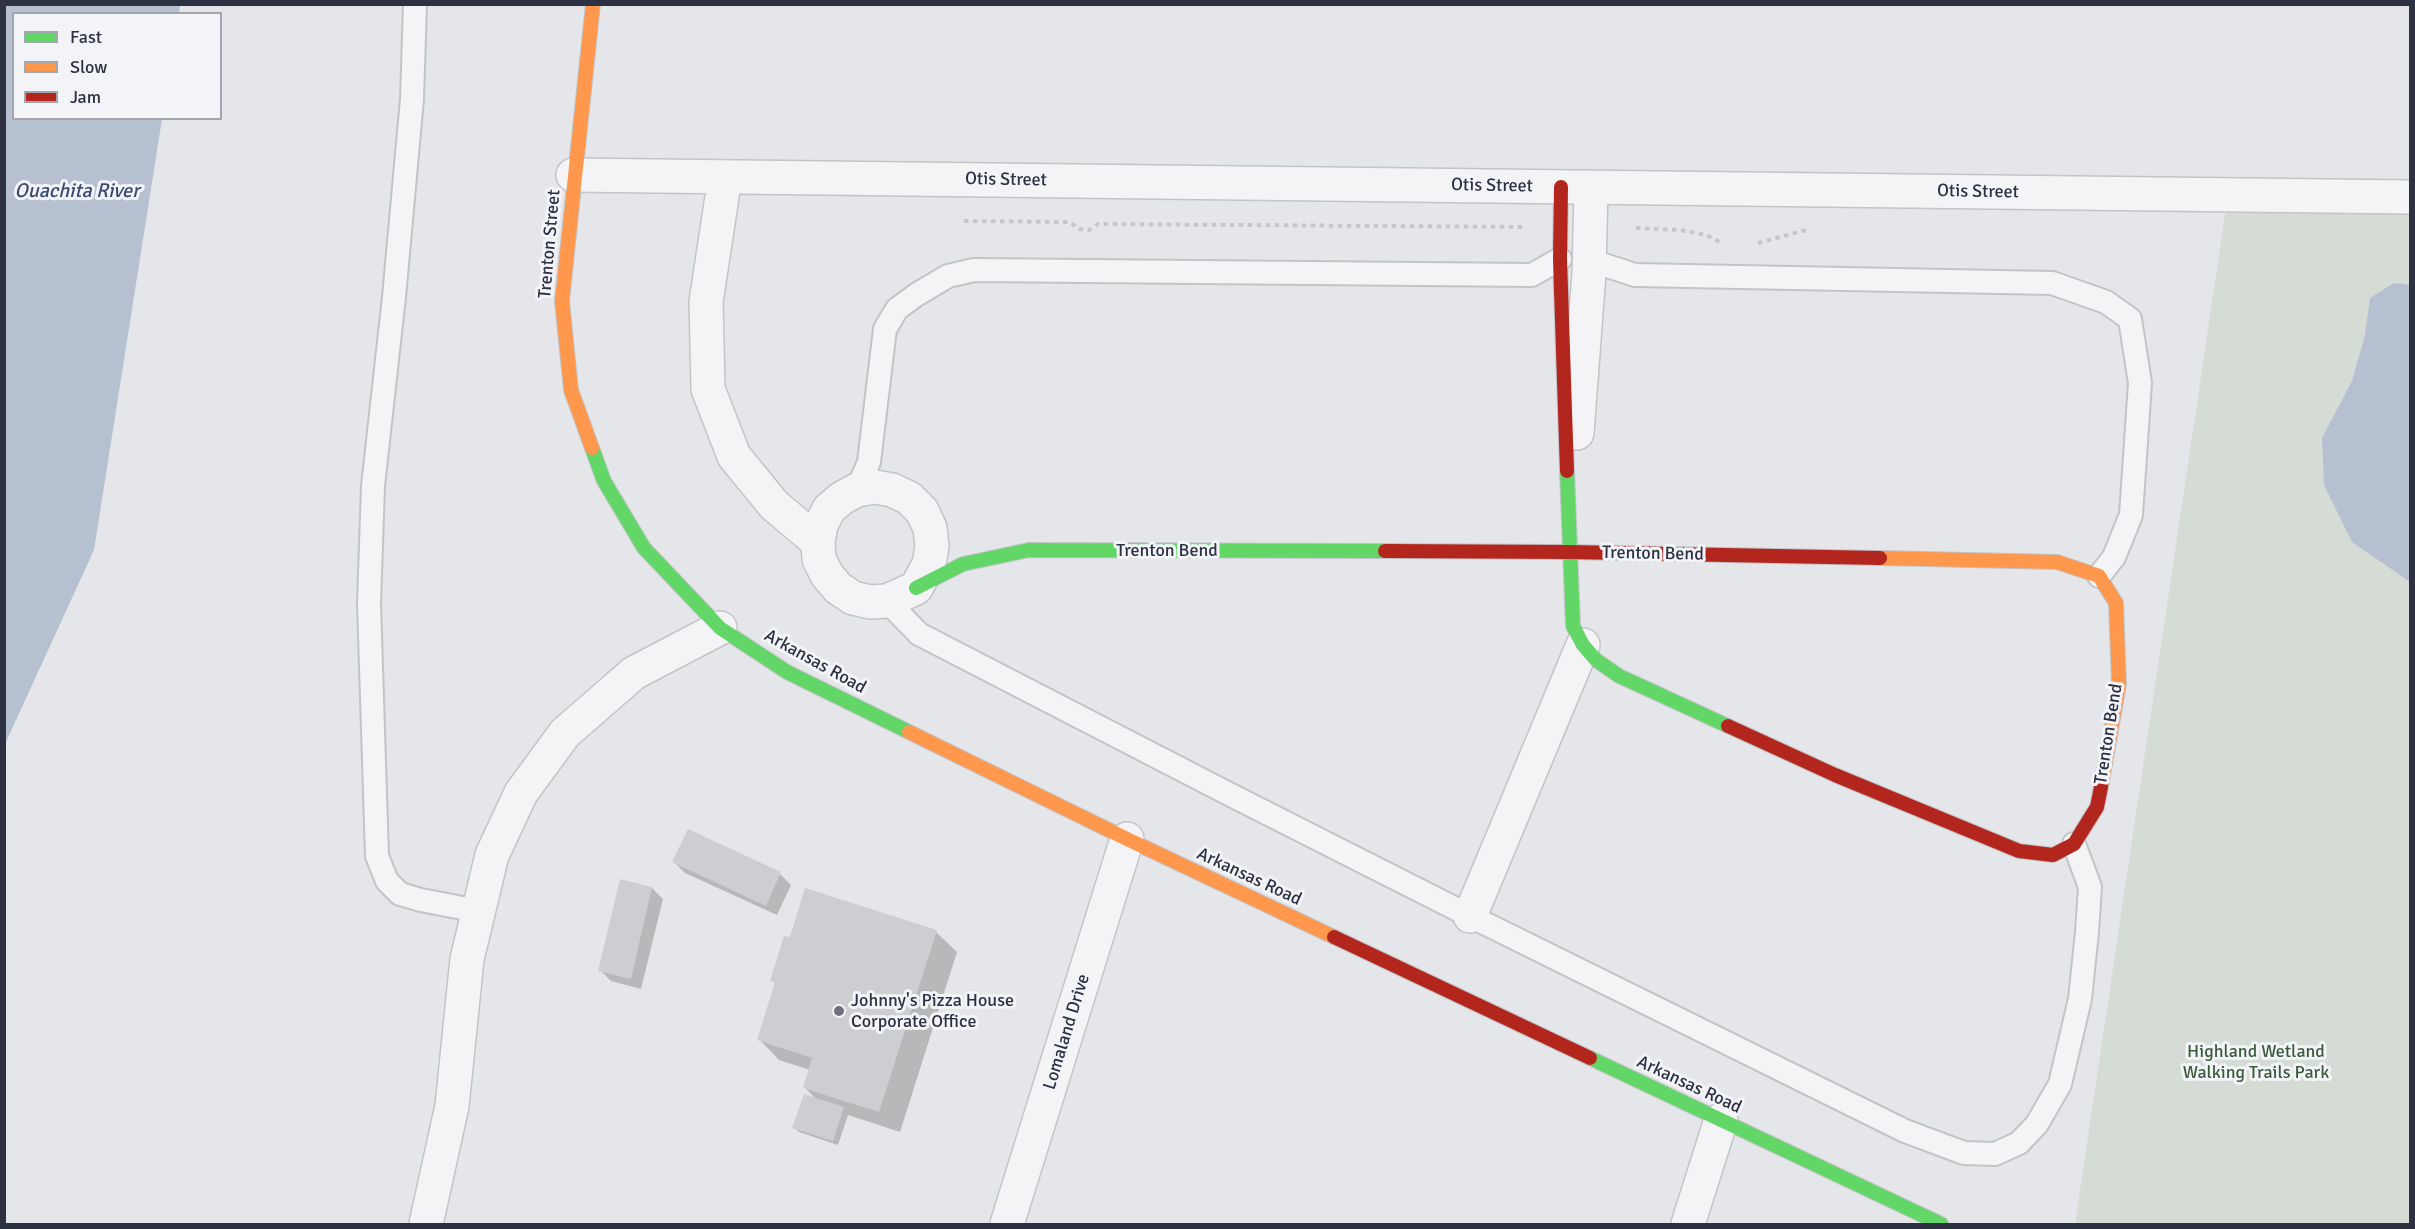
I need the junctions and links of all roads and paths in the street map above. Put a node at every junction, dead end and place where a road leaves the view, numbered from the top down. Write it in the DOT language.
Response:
graph roads {
  1 [pos="415,4"];
  2 [pos="593,4"];
  3 [pos="573,175"];
  4 [pos="725,177"];
  5 [pos="1576,187"];
  6 [pos="2410,197"];
  7 [pos="964,221"];
  8 [pos="1529,227"];
  9 [pos="1575,260"];
  10 [pos="604,482"];
  11 [pos="857,490"];
  12 [pos="818,542"];
  13 [pos="1569,552"];
  14 [pos="2099,576"];
  15 [pos="901,594"];
  16 [pos="720,628"];
  17 [pos="1583,645"];
  18 [pos="1127,839"];
  19 [pos="2074,844"];
  20 [pos="478,911"];
  21 [pos="1470,916"];
  22 [pos="1721,1120"];
  23 [pos="426,1224"];
  24 [pos="1007,1224"];
  25 [pos="1688,1224"];
  26 [pos="1941,1224"];
  1 -- 20 [label="lane"];
  2 -- 3 [label="street, Trenton Street"];
  3 -- 4 [label="street, Otis Street"];
  3 -- 10 [label="street, Trenton Street"];
  4 -- 5 [label="street, Otis Street"];
  4 -- 12 [label="street"];
  5 -- 6 [label="street, Otis Street"];
  5 -- 9 [label="street"];
  7 -- 8 [label="path"];
  9 -- 11 [label="lane"];
  9 -- 13 [label="street"];
  9 -- 14 [label="lane"];
  10 -- 16 [label="street, Arkansas Road"];
  11 -- 12 [label="street"];
  11 -- 15 [label="street"];
  12 -- 15 [label="street"];
  13 -- 14 [label="street, Trenton Bend"];
  13 -- 15 [label="street, Trenton Bend"];
  13 -- 17 [label="street"];
  14 -- 19 [label="street, Trenton Bend"];
  15 -- 21 [label="lane"];
  16 -- 18 [label="street, Arkansas Road"];
  16 -- 20 [label="street"];
  17 -- 19 [label="street"];
  17 -- 21 [label="street"];
  18 -- 22 [label="street, Arkansas Road"];
  18 -- 24 [label="street, Lomaland Drive"];
  19 -- 21 [label="lane"];
  20 -- 23 [label="street"];
  22 -- 25 [label="street"];
  22 -- 26 [label="street, Arkansas Road"];
}
